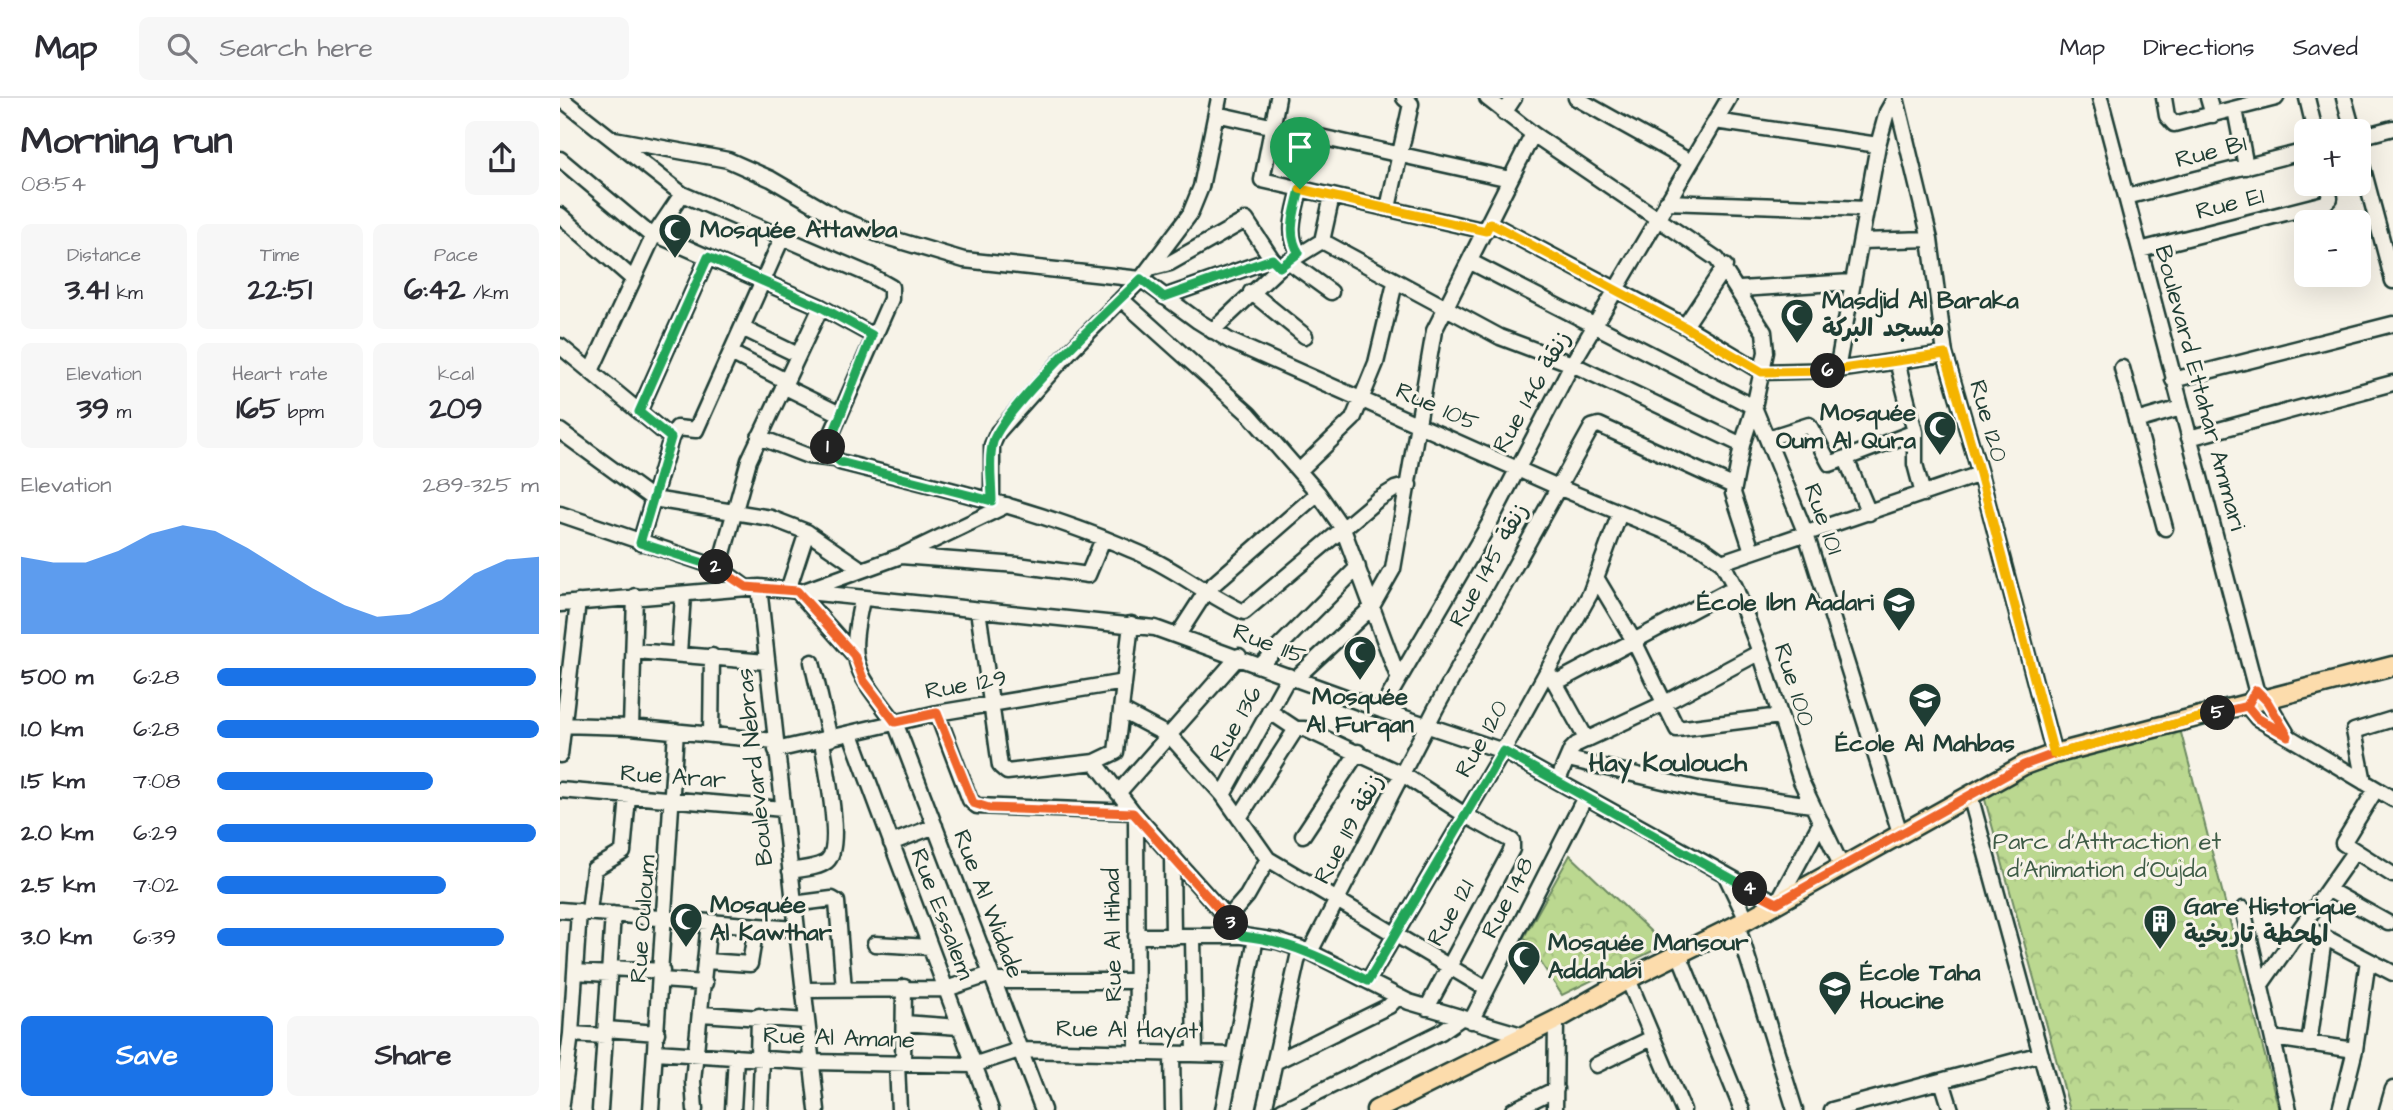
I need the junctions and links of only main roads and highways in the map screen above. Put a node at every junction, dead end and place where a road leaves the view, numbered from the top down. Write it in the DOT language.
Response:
graph roads {
  1 [pos="2393,666"];
  2 [pos="1376,1110"];
  1 -- 2 [label="main road"];
}
